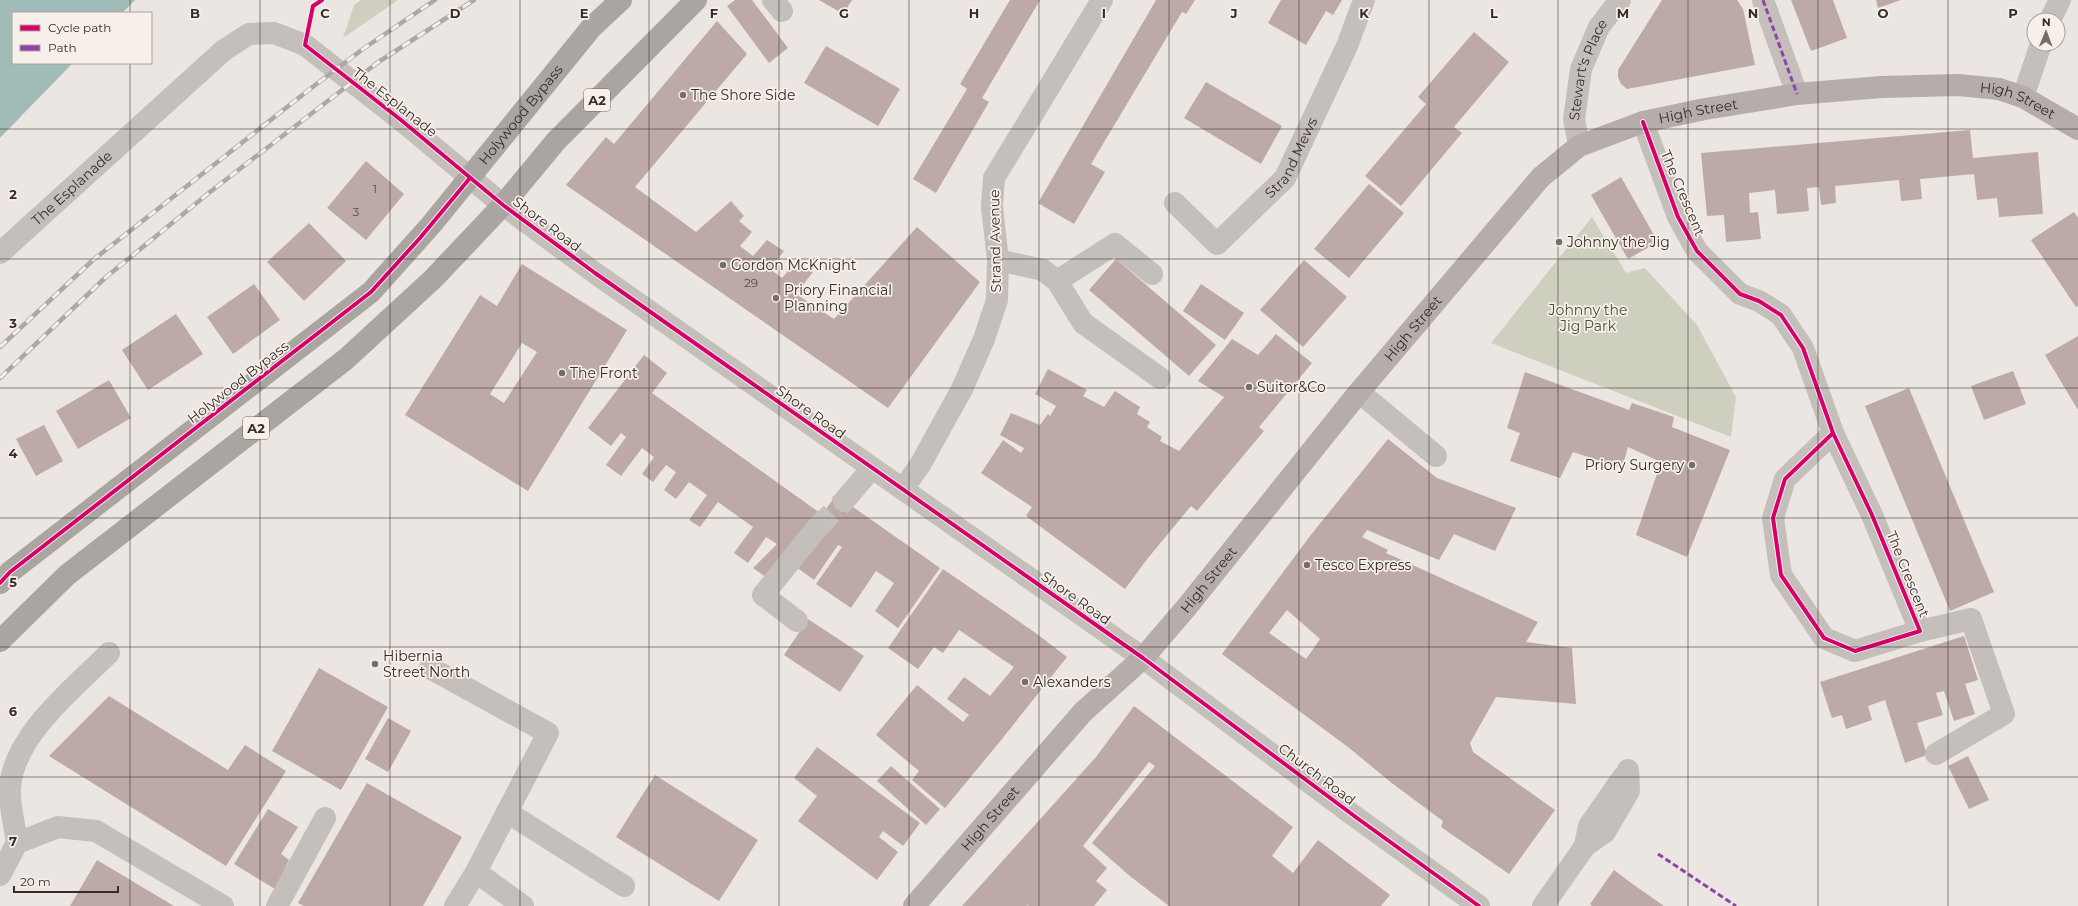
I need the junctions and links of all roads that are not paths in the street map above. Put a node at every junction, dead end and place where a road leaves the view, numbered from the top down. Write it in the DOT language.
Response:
graph roads {
  1 [pos="621,0"];
  2 [pos="696,0"];
  3 [pos="1102,0"];
  4 [pos="1364,0"];
  5 [pos="1620,0"];
  6 [pos="1763,0"];
  7 [pos="2060,0"];
  8 [pos="2054,12"];
  9 [pos="2039,52"];
  10 [pos="1797,94"];
  11 [pos="2023,97"];
  12 [pos="1643,122"];
  13 [pos="2078,128"];
  14 [pos="1579,146"];
  15 [pos="470,178"];
  16 [pos="1174,202"];
  17 [pos="503,205"];
  18 [pos="0,253"];
  19 [pos="998,260"];
  20 [pos="1152,274"];
  21 [pos="1057,281"];
  22 [pos="1160,378"];
  23 [pos="1359,392"];
  24 [pos="1834,433"];
  25 [pos="1436,456"];
  26 [pos="872,468"];
  27 [pos="903,489"];
  28 [pos="844,501"];
  29 [pos="816,529"];
  30 [pos="0,583"];
  31 [pos="796,621"];
  32 [pos="1920,631"];
  33 [pos="0,641"];
  34 [pos="109,653"];
  35 [pos="1143,658"];
  36 [pos="430,668"];
  37 [pos="1936,754"];
  38 [pos="506,812"];
  39 [pos="325,818"];
  40 [pos="17,843"];
  41 [pos="1584,846"];
  42 [pos="476,872"];
  43 [pos="0,875"];
  44 [pos="624,886"];
  45 [pos="223,906"];
  46 [pos="277,906"];
  47 [pos="455,906"];
  48 [pos="524,906"];
  49 [pos="914,906"];
  50 [pos="1479,906"];
  51 [pos="1543,906"];
  1 -- 15 [label="highway, Holywood Bypass / A2"];
  2 -- 17 [label="highway, A2"];
  3 -- 19 [label="street, Strand Avenue"];
  4 -- 16 [label="street, Strand Mews"];
  5 -- 14 [label="street, Stewart's Place"];
  6 -- 10 [label="street"];
  7 -- 8 [label="street"];
  9 -- 11 [label="street"];
  10 -- 11 [label="main road, High Street"];
  10 -- 12 [label="main road, High Street"];
  11 -- 13 [label="main road, High Street"];
  12 -- 14 [label="main road, High Street"];
  12 -- 24 [label="street, The Crescent"];
  14 -- 23 [label="main road, High Street"];
  15 -- 17 [label="street, Shore Road"];
  15 -- 18 [label="street, The Esplanade"];
  15 -- 30 [label="highway, Holywood Bypass / A2"];
  17 -- 26 [label="street, Shore Road"];
  17 -- 33 [label="highway, A2"];
  19 -- 21 [label="street"];
  19 -- 27 [label="street, Strand Avenue"];
  20 -- 21 [label="street"];
  21 -- 22 [label="street"];
  23 -- 25 [label="street"];
  23 -- 35 [label="main road, High Street"];
  24 -- 32 [label="street, The Crescent"];
  24 -- 32 [label="street, The Crescent"];
  26 -- 27 [label="street, Shore Road"];
  26 -- 28 [label="street"];
  27 -- 35 [label="street, Shore Road"];
  29 -- 31 [label="street"];
  32 -- 37 [label="street"];
  34 -- 40 [label="street"];
  35 -- 49 [label="main road, High Street"];
  35 -- 50 [label="street, Church Road"];
  36 -- 38 [label="street"];
  38 -- 42 [label="street"];
  38 -- 44 [label="street"];
  39 -- 46 [label="street"];
  40 -- 43 [label="street"];
  40 -- 45 [label="street"];
  41 -- 51 [label="street"];
  42 -- 47 [label="street"];
  42 -- 48 [label="street"];
}
